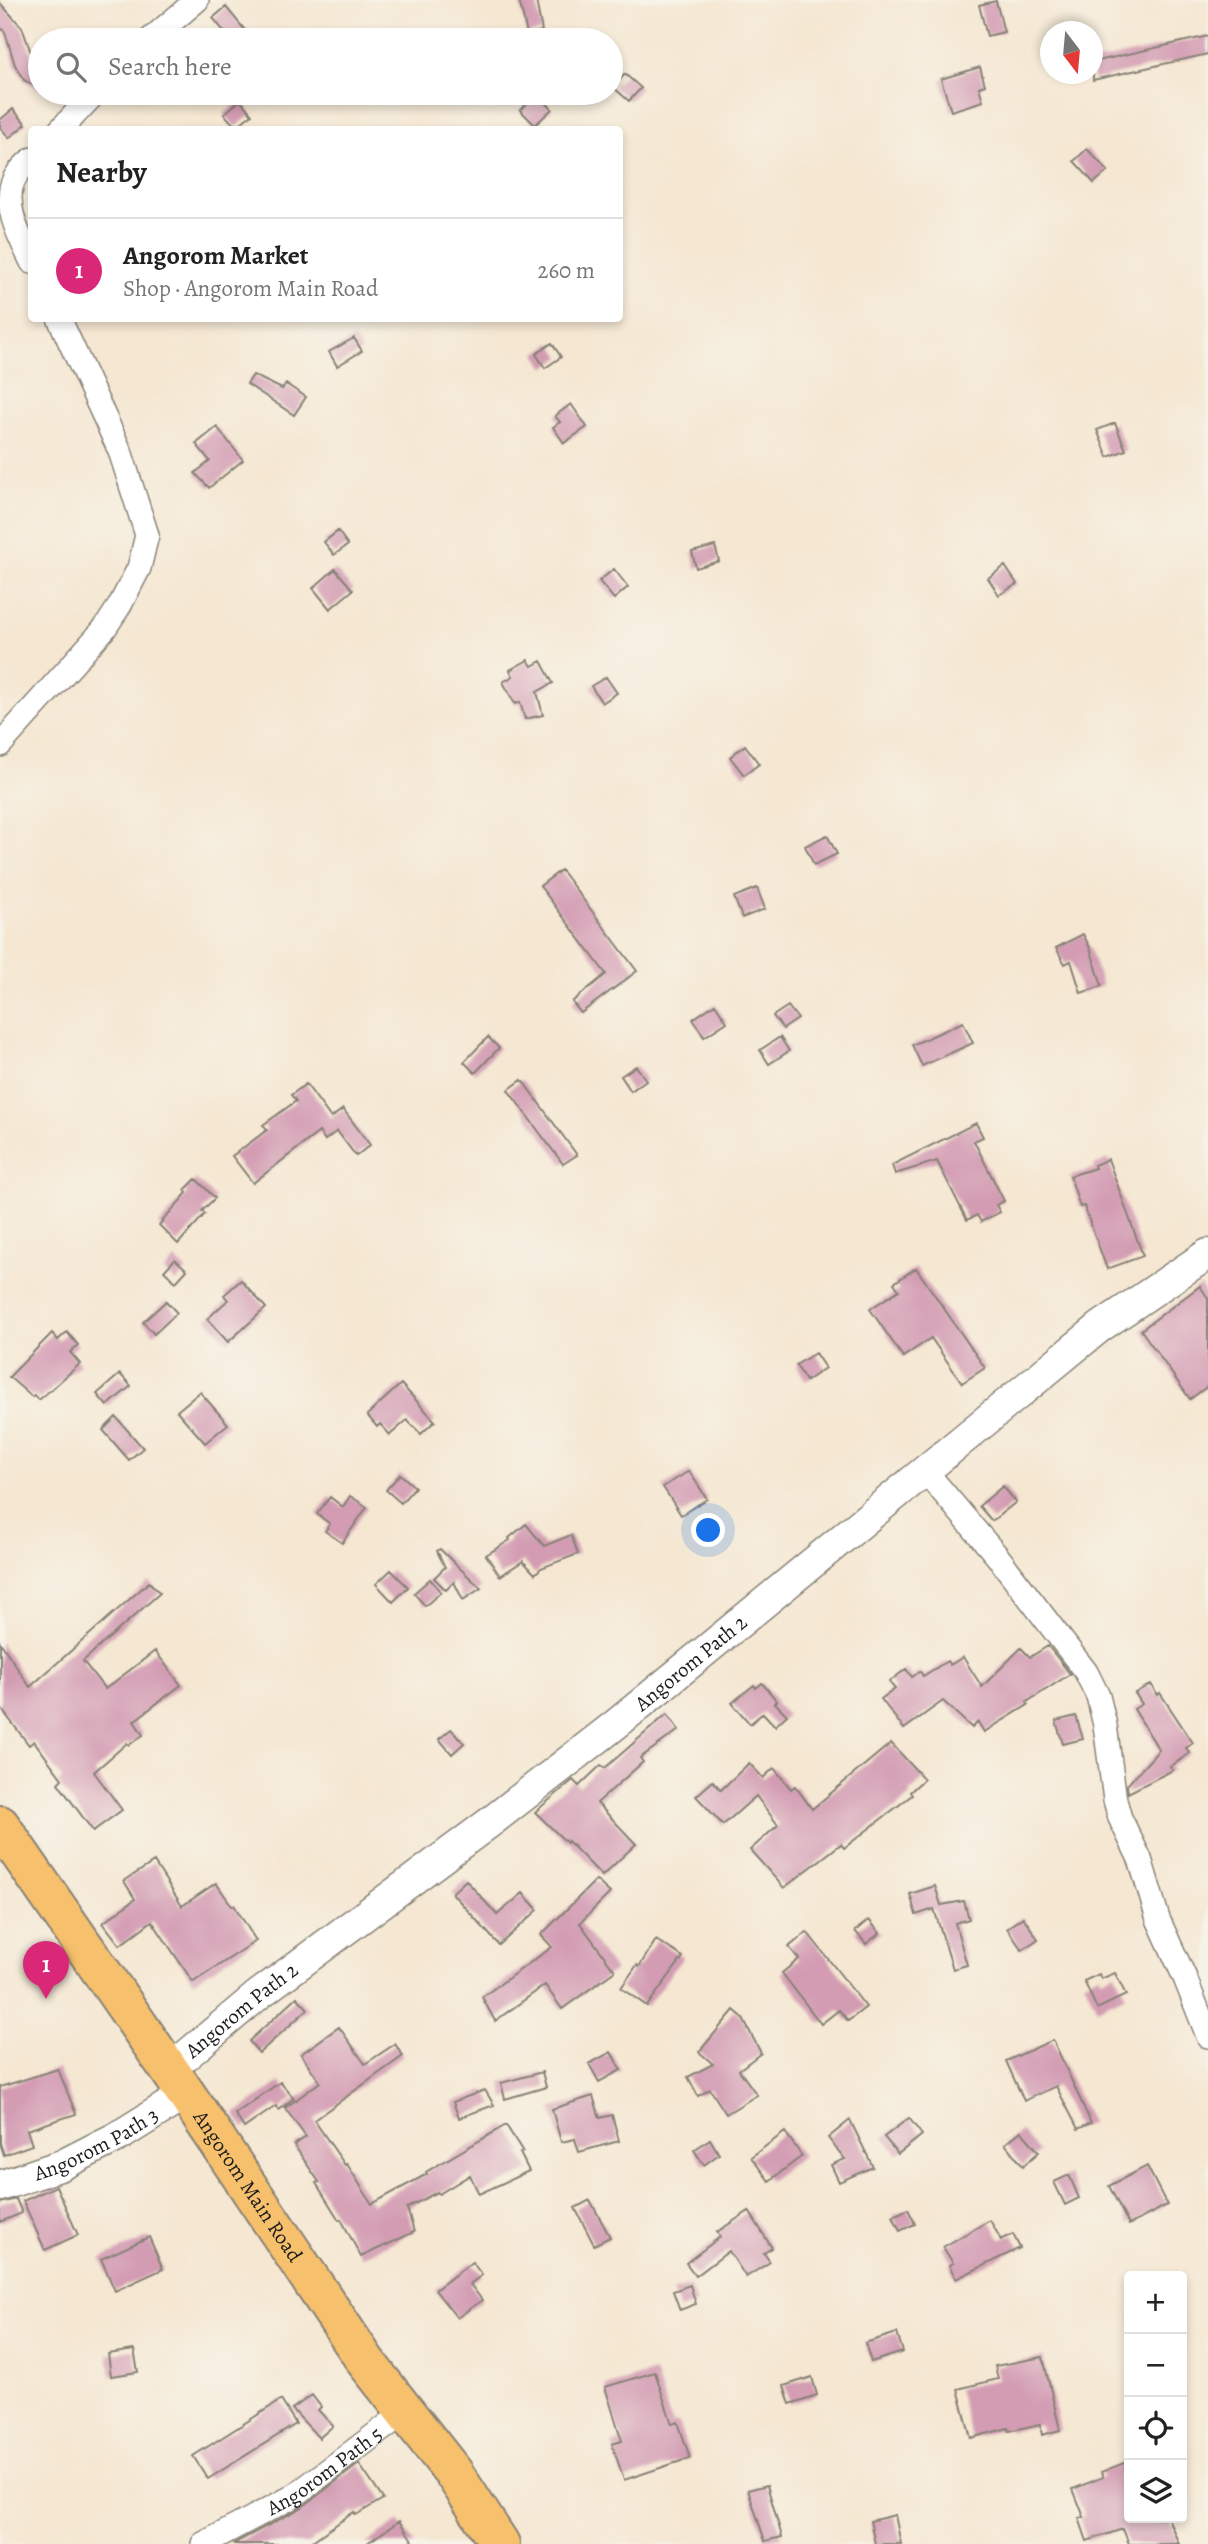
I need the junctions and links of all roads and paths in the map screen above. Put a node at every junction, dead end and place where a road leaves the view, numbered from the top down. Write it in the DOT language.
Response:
graph roads {
  1 [pos="197,0"];
  2 [pos="164,28"];
  3 [pos="84,105"];
  4 [pos="64,126"];
  5 [pos="28,163"];
  6 [pos="5,187"];
  7 [pos="28,254"];
  8 [pos="61,322"];
  9 [pos="0,745"];
  10 [pos="1208,1255"];
  11 [pos="926,1472"];
  12 [pos="0,1825"];
  13 [pos="1208,2036"];
  14 [pos="177,2082"];
  15 [pos="0,2186"];
  16 [pos="405,2412"];
  17 [pos="203,2544"];
  18 [pos="500,2544"];
  1 -- 2 [label="street"];
  3 -- 4 [label="street"];
  5 -- 6 [label="street"];
  6 -- 7 [label="street"];
  8 -- 9 [label="street"];
  10 -- 11 [label="street, Angorom Path 2"];
  11 -- 13 [label="street"];
  11 -- 14 [label="street, Angorom Path 2"];
  12 -- 14 [label="highway, Angorom Main Road"];
  14 -- 15 [label="street, Angorom Path 3"];
  14 -- 16 [label="highway, Angorom Main Road"];
  16 -- 17 [label="street, Angorom Path 5"];
  16 -- 18 [label="highway, Angorom Main Road"];
}
